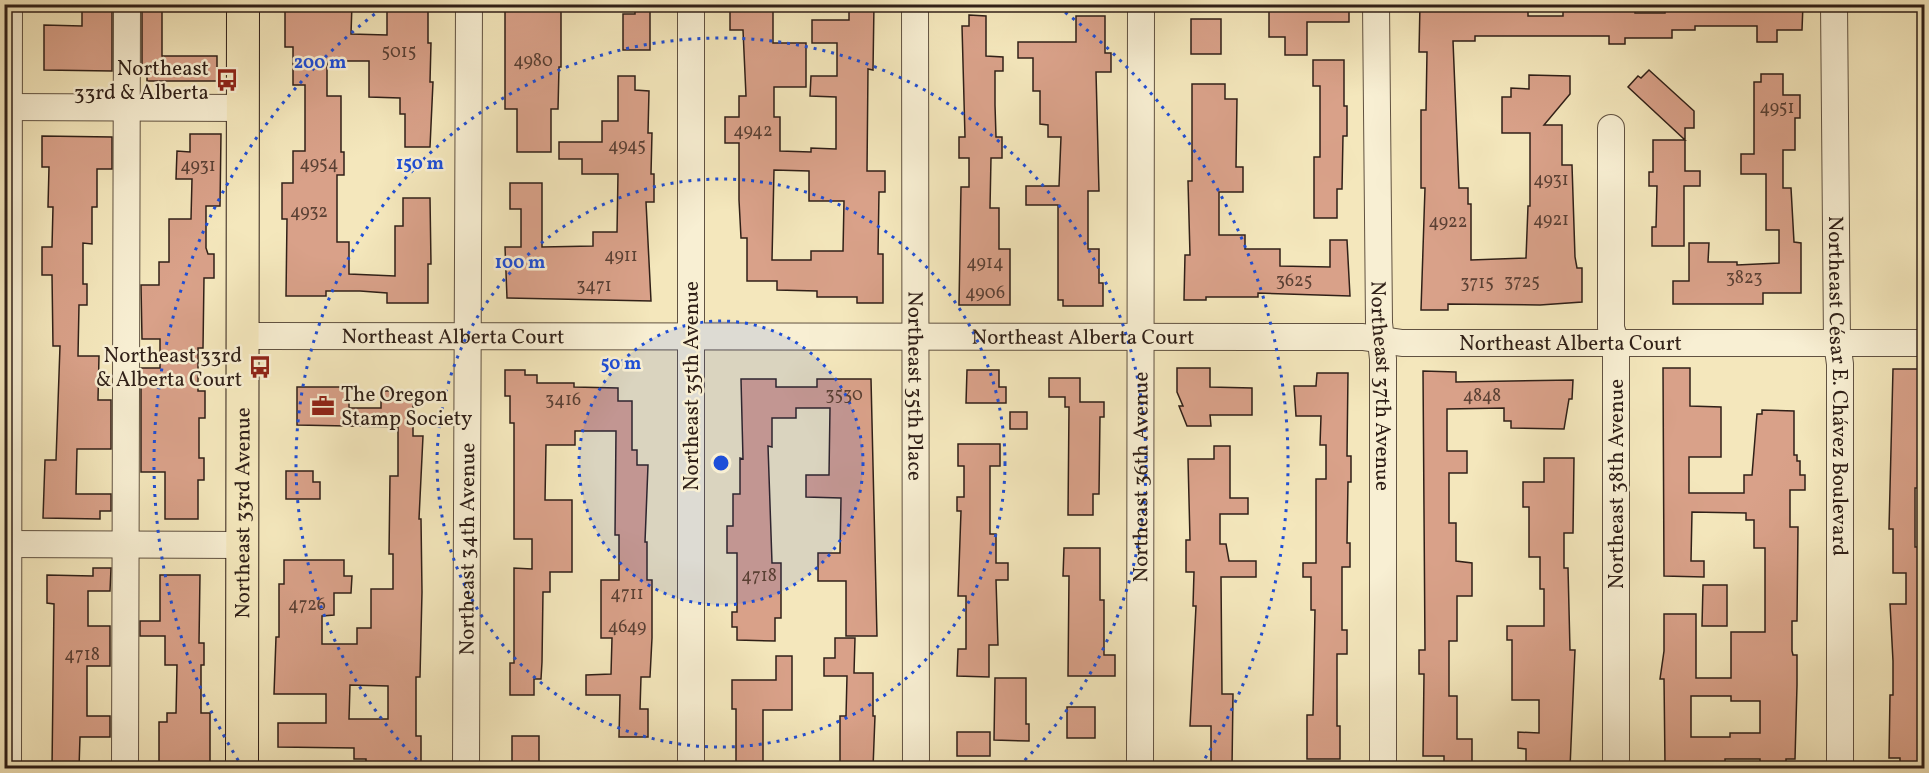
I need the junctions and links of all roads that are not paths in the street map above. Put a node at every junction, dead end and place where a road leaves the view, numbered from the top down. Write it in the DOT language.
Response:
graph roads {
  1 [pos="9,4"];
  2 [pos="127,4"];
  3 [pos="243,4"];
  4 [pos="469,4"];
  5 [pos="691,4"];
  6 [pos="915,4"];
  7 [pos="1141,4"];
  8 [pos="1376,4"];
  9 [pos="1834,4"];
  10 [pos="7,107"];
  11 [pos="127,108"];
  12 [pos="243,108"];
  13 [pos="1611,128"];
  14 [pos="243,336"];
  15 [pos="466,336"];
  16 [pos="691,336"];
  17 [pos="916,336"];
  18 [pos="1141,337"];
  19 [pos="1381,340"];
  20 [pos="1838,342"];
  21 [pos="1924,342"];
  22 [pos="1616,343"];
  23 [pos="6,544"];
  24 [pos="125,544"];
  25 [pos="242,544"];
  26 [pos="8,768"];
  27 [pos="125,768"];
  28 [pos="242,768"];
  29 [pos="466,768"];
  30 [pos="691,768"];
  31 [pos="916,768"];
  32 [pos="1140,768"];
  33 [pos="1383,768"];
  34 [pos="1616,768"];
  35 [pos="1840,768"];
  1 -- 10 [label="street"];
  2 -- 11 [label="street"];
  3 -- 12 [label="main road, Northeast 33rd Avenue"];
  4 -- 15 [label="street, Northeast 34th Avenue"];
  5 -- 16 [label="street, Northeast 35th Avenue"];
  6 -- 17 [label="street, Northeast 35th Place"];
  7 -- 18 [label="street, Northeast 36th Avenue"];
  8 -- 19 [label="street, Northeast 37th Avenue"];
  9 -- 20 [label="street, Northeast César E. Chávez Boulevard"];
  10 -- 11 [label="street"];
  10 -- 23 [label="street"];
  11 -- 12 [label="street"];
  11 -- 24 [label="street"];
  12 -- 14 [label="main road, Northeast 33rd Avenue"];
  13 -- 22 [label="street, Northeast 38th Avenue"];
  14 -- 15 [label="street, Northeast Alberta Court"];
  14 -- 25 [label="main road, Northeast 33rd Avenue"];
  15 -- 16 [label="street, Northeast Alberta Court"];
  15 -- 29 [label="street, Northeast 34th Avenue"];
  16 -- 17 [label="street, Northeast Alberta Court"];
  16 -- 30 [label="street, Northeast 35th Avenue"];
  17 -- 18 [label="street, Northeast Alberta Court"];
  17 -- 31 [label="street, Northeast 35th Place"];
  18 -- 19 [label="street, Northeast Alberta Court"];
  18 -- 32 [label="street, Northeast 36th Avenue"];
  19 -- 22 [label="street, Northeast Alberta Court"];
  19 -- 33 [label="street, Northeast 37th Avenue"];
  20 -- 21 [label="street, Northeast Alberta Court"];
  20 -- 22 [label="street, Northeast Alberta Court"];
  20 -- 35 [label="street, Northeast César E. Chávez Boulevard"];
  22 -- 34 [label="street, Northeast 38th Avenue"];
  23 -- 24 [label="street"];
  23 -- 26 [label="street"];
  24 -- 25 [label="street"];
  24 -- 27 [label="street"];
  25 -- 28 [label="main road, Northeast 33rd Avenue"];
}
